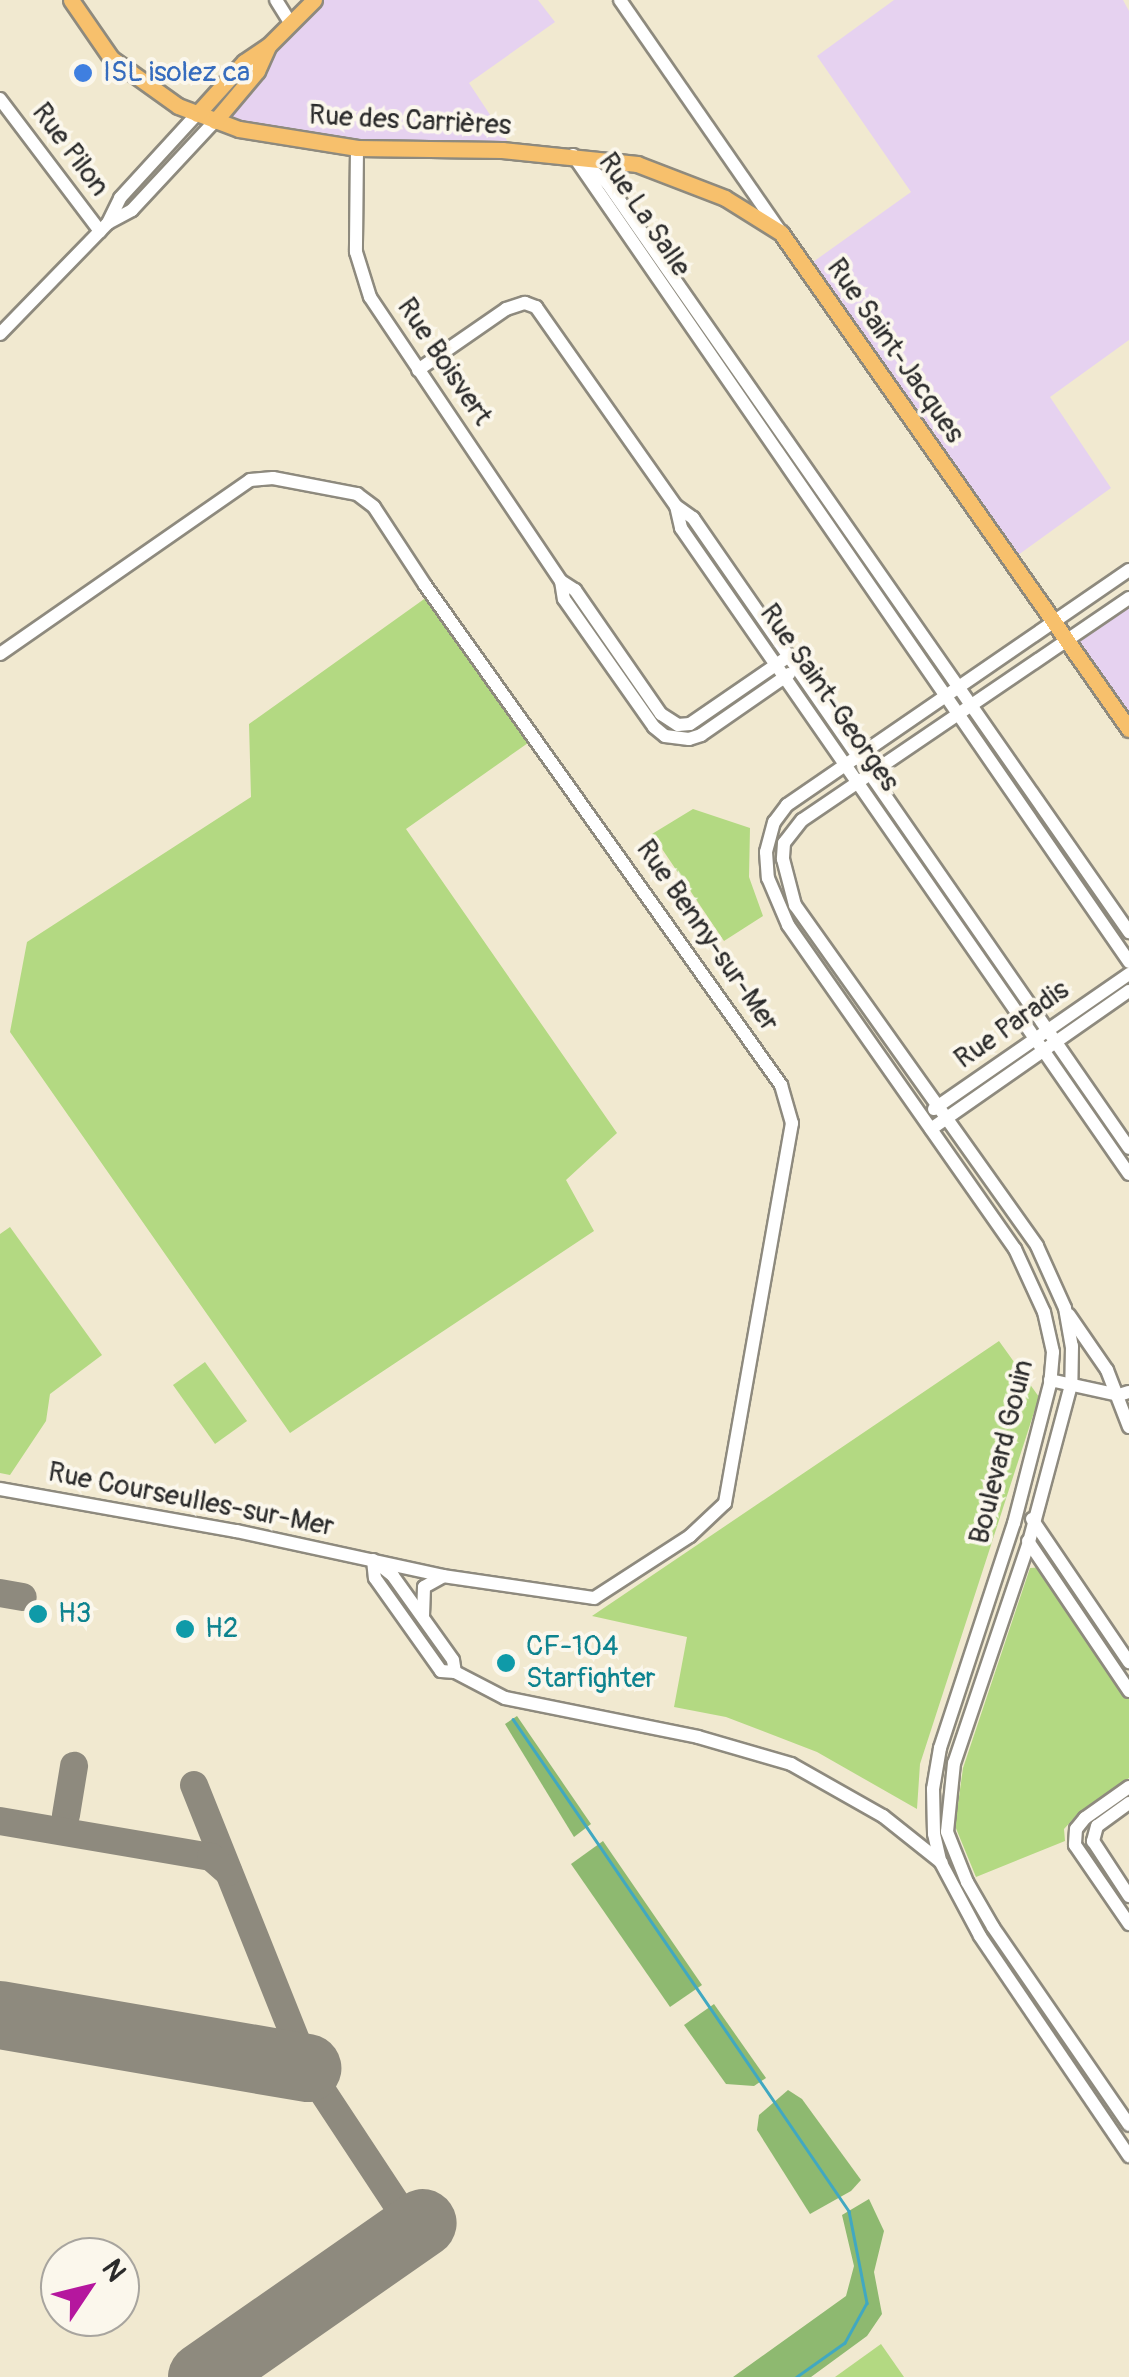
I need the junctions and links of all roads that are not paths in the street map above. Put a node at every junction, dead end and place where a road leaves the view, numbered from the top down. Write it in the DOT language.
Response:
graph roads {
  1 [pos="71,0"];
  2 [pos="276,0"];
  3 [pos="314,0"];
  4 [pos="620,0"];
  5 [pos="291,24"];
  6 [pos="268,46"];
  7 [pos="0,99"];
  8 [pos="196,114"];
  9 [pos="215,121"];
  10 [pos="358,148"];
  11 [pos="573,154"];
  12 [pos="104,227"];
  13 [pos="782,233"];
  14 [pos="689,314"];
  15 [pos="0,334"];
  16 [pos="418,370"];
  17 [pos="791,446"];
  18 [pos="777,455"];
  19 [pos="676,506"];
  20 [pos="1129,570"];
  21 [pos="883,578"];
  22 [pos="869,587"];
  23 [pos="1129,598"];
  24 [pos="1052,620"];
  25 [pos="1066,639"];
  26 [pos="0,654"];
  27 [pos="789,656"];
  28 [pos="775,665"];
  29 [pos="797,668"];
  30 [pos="783,678"];
  31 [pos="956,685"];
  32 [pos="942,694"];
  33 [pos="970,703"];
  34 [pos="956,712"];
  35 [pos="1129,730"];
  36 [pos="677,731"];
  37 [pos="857,755"];
  38 [pos="844,764"];
  39 [pos="869,773"];
  40 [pos="856,782"];
  41 [pos="1060,832"];
  42 [pos="1046,842"];
  43 [pos="785,873"];
  44 [pos="768,878"];
  45 [pos="955,910"];
  46 [pos="812,929"];
  47 [pos="1129,932"];
  48 [pos="798,939"];
  49 [pos="1129,962"];
  50 [pos="1129,974"];
  51 [pos="1129,990"];
  52 [pos="1045,1040"];
  53 [pos="938,1106"];
  54 [pos="922,1117"];
  55 [pos="946,1118"];
  56 [pos="931,1129"];
  57 [pos="1129,1148"];
  58 [pos="1129,1174"];
  59 [pos="1031,1238"];
  60 [pos="1015,1249"];
  61 [pos="1064,1308"];
  62 [pos="1050,1380"];
  63 [pos="1129,1382"];
  64 [pos="1071,1385"];
  65 [pos="1126,1397"];
  66 [pos="1129,1427"];
  67 [pos="0,1490"];
  68 [pos="1020,1502"];
  69 [pos="1034,1522"];
  70 [pos="1014,1523"];
  71 [pos="1029,1542"];
  72 [pos="373,1560"];
  73 [pos="444,1576"];
  74 [pos="427,1624"];
  75 [pos="1109,1632"];
  76 [pos="418,1637"];
  77 [pos="1096,1641"];
  78 [pos="1129,1662"];
  79 [pos="456,1672"];
  80 [pos="1129,1691"];
  81 [pos="1129,1787"];
  82 [pos="1129,1803"];
  83 [pos="1076,1834"];
  84 [pos="1094,1837"];
  85 [pos="940,1861"];
  86 [pos="967,1882"];
  87 [pos="1129,1896"];
  88 [pos="1129,1924"];
  89 [pos="994,1927"];
  90 [pos="980,1936"];
  91 [pos="1058,2021"];
  92 [pos="1043,2029"];
  93 [pos="1082,2058"];
  94 [pos="1068,2067"];
  95 [pos="1129,2126"];
  96 [pos="1129,2156"];
  1 -- 8 [label="main road, Rue des Carrières"];
  2 -- 5 [label="street"];
  3 -- 5 [label="main road"];
  4 -- 13 [label="street, Rue Saint-Jacques"];
  5 -- 6 [label="main road"];
  6 -- 8 [label="main road"];
  6 -- 9 [label="main road"];
  7 -- 12 [label="street, Rue Pilon"];
  8 -- 9 [label="main road, Rue des Carrières"];
  8 -- 12 [label="street"];
  9 -- 10 [label="main road, Rue des Carrières"];
  9 -- 12 [label="street"];
  10 -- 11 [label="main road, Rue des Carrières"];
  10 -- 16 [label="street, Rue Boisvert"];
  11 -- 13 [label="main road, Rue des Carrières"];
  11 -- 14 [label="street, Rue La Salle"];
  12 -- 15 [label="street"];
  13 -- 24 [label="main road, Rue Saint-Jacques"];
  14 -- 17 [label="street, Rue La Salle"];
  14 -- 18 [label="street, Rue La Salle"];
  16 -- 19 [label="street, Rue Saint-Georges"];
  16 -- 36 [label="street, Rue Boisvert"];
  17 -- 18 [label="street"];
  17 -- 21 [label="street, Rue La Salle"];
  18 -- 22 [label="street, Rue La Salle"];
  19 -- 27 [label="street, Rue Saint-Georges"];
  19 -- 28 [label="street, Rue Saint-Georges"];
  20 -- 24 [label="street, Boulevard Gouin"];
  21 -- 22 [label="street"];
  21 -- 31 [label="street, Rue La Salle"];
  22 -- 32 [label="street, Rue La Salle"];
  23 -- 25 [label="street"];
  24 -- 25 [label="main road, Rue Saint-Jacques"];
  24 -- 31 [label="street, Boulevard Gouin"];
  25 -- 33 [label="street"];
  25 -- 35 [label="main road, Rue Saint-Jacques"];
  26 -- 73 [label="street, Rue Benny-sur-Mer"];
  27 -- 28 [label="street"];
  27 -- 29 [label="street, Rue Saint-Georges"];
  28 -- 30 [label="street, Rue Saint-Georges"];
  28 -- 36 [label="street"];
  29 -- 30 [label="street"];
  29 -- 37 [label="street, Rue Saint-Georges"];
  30 -- 36 [label="street"];
  30 -- 38 [label="street, Rue Saint-Georges"];
  31 -- 32 [label="street, Boulevard Gouin"];
  31 -- 33 [label="street, Rue La Salle"];
  32 -- 34 [label="street, Rue La Salle"];
  32 -- 37 [label="street, Boulevard Gouin"];
  33 -- 34 [label="street"];
  33 -- 41 [label="street, Rue La Salle"];
  34 -- 39 [label="street"];
  34 -- 42 [label="street, Rue La Salle"];
  37 -- 38 [label="street, Boulevard Gouin"];
  37 -- 39 [label="street, Rue Saint-Georges"];
  38 -- 40 [label="street, Rue Saint-Georges"];
  38 -- 44 [label="street, Boulevard Gouin"];
  39 -- 40 [label="street"];
  39 -- 45 [label="street, Rue Saint-Georges"];
  40 -- 43 [label="street"];
  40 -- 45 [label="street, Rue Saint-Georges"];
  41 -- 42 [label="street"];
  41 -- 47 [label="street, Rue La Salle"];
  42 -- 49 [label="street, Rue La Salle"];
  43 -- 44 [label="street"];
  43 -- 46 [label="street, Boulevard Gouin"];
  44 -- 48 [label="street, Boulevard Gouin"];
  45 -- 52 [label="street, Rue Saint-Georges"];
  46 -- 48 [label="street"];
  46 -- 53 [label="street, Boulevard Gouin"];
  48 -- 54 [label="street, Boulevard Gouin"];
  50 -- 52 [label="street, Rue Paradis"];
  51 -- 52 [label="street, Rue Paradis"];
  52 -- 53 [label="street, Rue Paradis"];
  52 -- 55 [label="street, Rue Paradis"];
  52 -- 57 [label="street, Rue Saint-Georges"];
  52 -- 58 [label="street, Rue Saint-Georges"];
  53 -- 54 [label="street, Rue Paradis"];
  53 -- 55 [label="street, Boulevard Gouin"];
  54 -- 56 [label="street, Boulevard Gouin"];
  55 -- 56 [label="street, Rue Paradis"];
  55 -- 59 [label="street, Boulevard Gouin"];
  56 -- 60 [label="street, Boulevard Gouin"];
  59 -- 60 [label="street"];
  59 -- 61 [label="street, Boulevard Gouin"];
  60 -- 62 [label="street, Boulevard Gouin"];
  61 -- 64 [label="street, Boulevard Gouin"];
  61 -- 65 [label="street"];
  62 -- 64 [label="street"];
  62 -- 68 [label="street, Boulevard Gouin"];
  63 -- 65 [label="street"];
  64 -- 65 [label="street"];
  64 -- 69 [label="street, Boulevard Gouin"];
  65 -- 66 [label="street"];
  67 -- 72 [label="street, Rue Courseulles-sur-Mer"];
  68 -- 69 [label="street"];
  68 -- 70 [label="street, Boulevard Gouin"];
  69 -- 71 [label="street, Boulevard Gouin"];
  69 -- 75 [label="street"];
  70 -- 71 [label="street"];
  70 -- 85 [label="street, Boulevard Gouin"];
  71 -- 77 [label="street"];
  71 -- 86 [label="street, Boulevard Gouin"];
  72 -- 73 [label="street, Rue Benny-sur-Mer"];
  72 -- 74 [label="street"];
  72 -- 76 [label="street"];
  73 -- 74 [label="street"];
  74 -- 76 [label="street"];
  74 -- 79 [label="street"];
  75 -- 77 [label="street"];
  75 -- 78 [label="street"];
  76 -- 79 [label="street"];
  77 -- 80 [label="street"];
  79 -- 85 [label="street"];
  81 -- 83 [label="street"];
  82 -- 84 [label="street"];
  83 -- 84 [label="street"];
  83 -- 88 [label="street"];
  84 -- 87 [label="street"];
  85 -- 86 [label="street"];
  85 -- 90 [label="street, Boulevard Gouin"];
  86 -- 89 [label="street, Boulevard Gouin"];
  89 -- 90 [label="street"];
  89 -- 91 [label="street, Boulevard Gouin"];
  90 -- 92 [label="street, Boulevard Gouin"];
  91 -- 92 [label="street"];
  91 -- 93 [label="street, Boulevard Gouin"];
  92 -- 94 [label="street, Boulevard Gouin"];
  93 -- 94 [label="street"];
  93 -- 95 [label="street, Boulevard Gouin"];
  94 -- 96 [label="street, Boulevard Gouin"];
}
